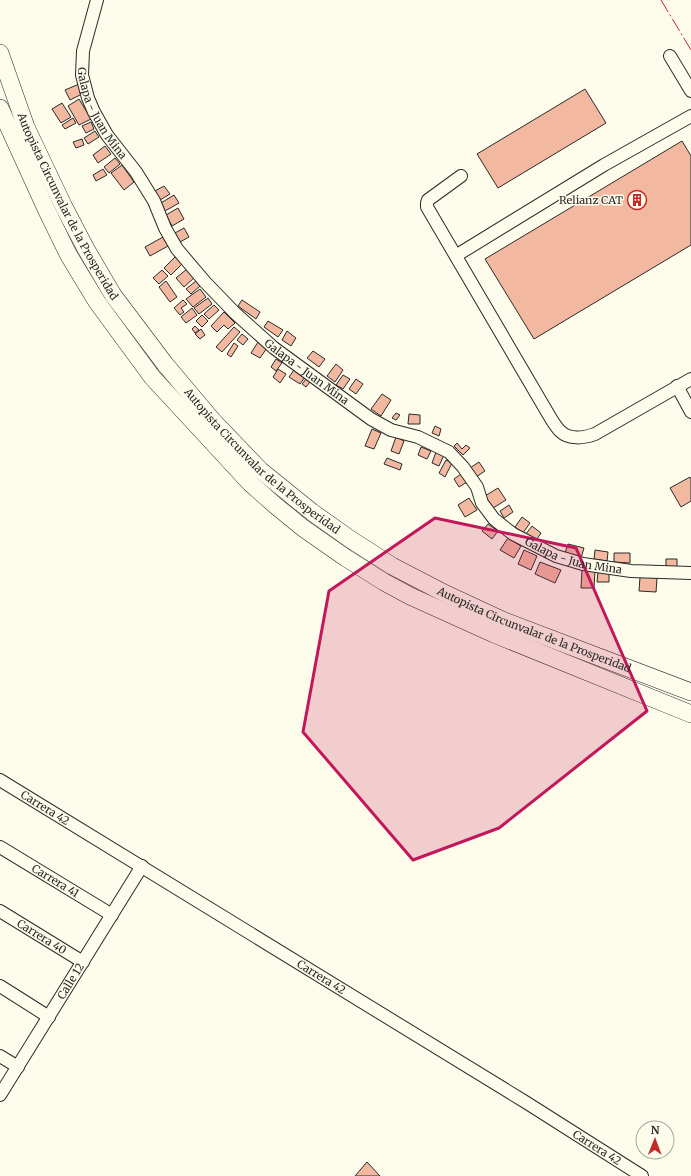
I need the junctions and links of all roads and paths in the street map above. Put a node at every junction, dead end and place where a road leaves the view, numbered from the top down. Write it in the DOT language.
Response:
graph roads {
  1 [pos="97,0"];
  2 [pos="0,53"];
  3 [pos="670,56"];
  4 [pos="691,91"];
  5 [pos="0,108"];
  6 [pos="691,116"];
  7 [pos="461,176"];
  8 [pos="457,255"];
  9 [pos="691,378"];
  10 [pos="677,386"];
  11 [pos="691,412"];
  12 [pos="691,573"];
  13 [pos="691,692"];
  14 [pos="691,714"];
  15 [pos="0,780"];
  16 [pos="0,847"];
  17 [pos="142,866"];
  18 [pos="0,911"];
  19 [pos="112,915"];
  20 [pos="83,962"];
  21 [pos="0,986"];
  22 [pos="49,1017"];
  23 [pos="0,1056"];
  24 [pos="18,1067"];
  25 [pos="0,1096"];
  26 [pos="642,1176"];
  1 -- 12 [label="street, Galapa - Juan Mina"];
  2 -- 13 [label="highway, Autopista Circunvalar de la Prosperidad"];
  3 -- 4 [label="street"];
  5 -- 14 [label="highway, Autopista Circunvalar de la Prosperidad"];
  6 -- 8 [label="street"];
  7 -- 8 [label="street"];
  8 -- 10 [label="street"];
  9 -- 10 [label="street"];
  10 -- 11 [label="street"];
  15 -- 17 [label="street, Carrera 42"];
  16 -- 19 [label="street, Carrera 41"];
  17 -- 19 [label="street, Calle 12"];
  17 -- 26 [label="street, Carrera 42"];
  18 -- 20 [label="street, Carrera 40"];
  19 -- 20 [label="street, Calle 12"];
  20 -- 22 [label="street, Calle 12"];
  21 -- 22 [label="street"];
  22 -- 24 [label="street, Calle 12"];
  23 -- 24 [label="street"];
  24 -- 25 [label="street, Calle 12"];
}
